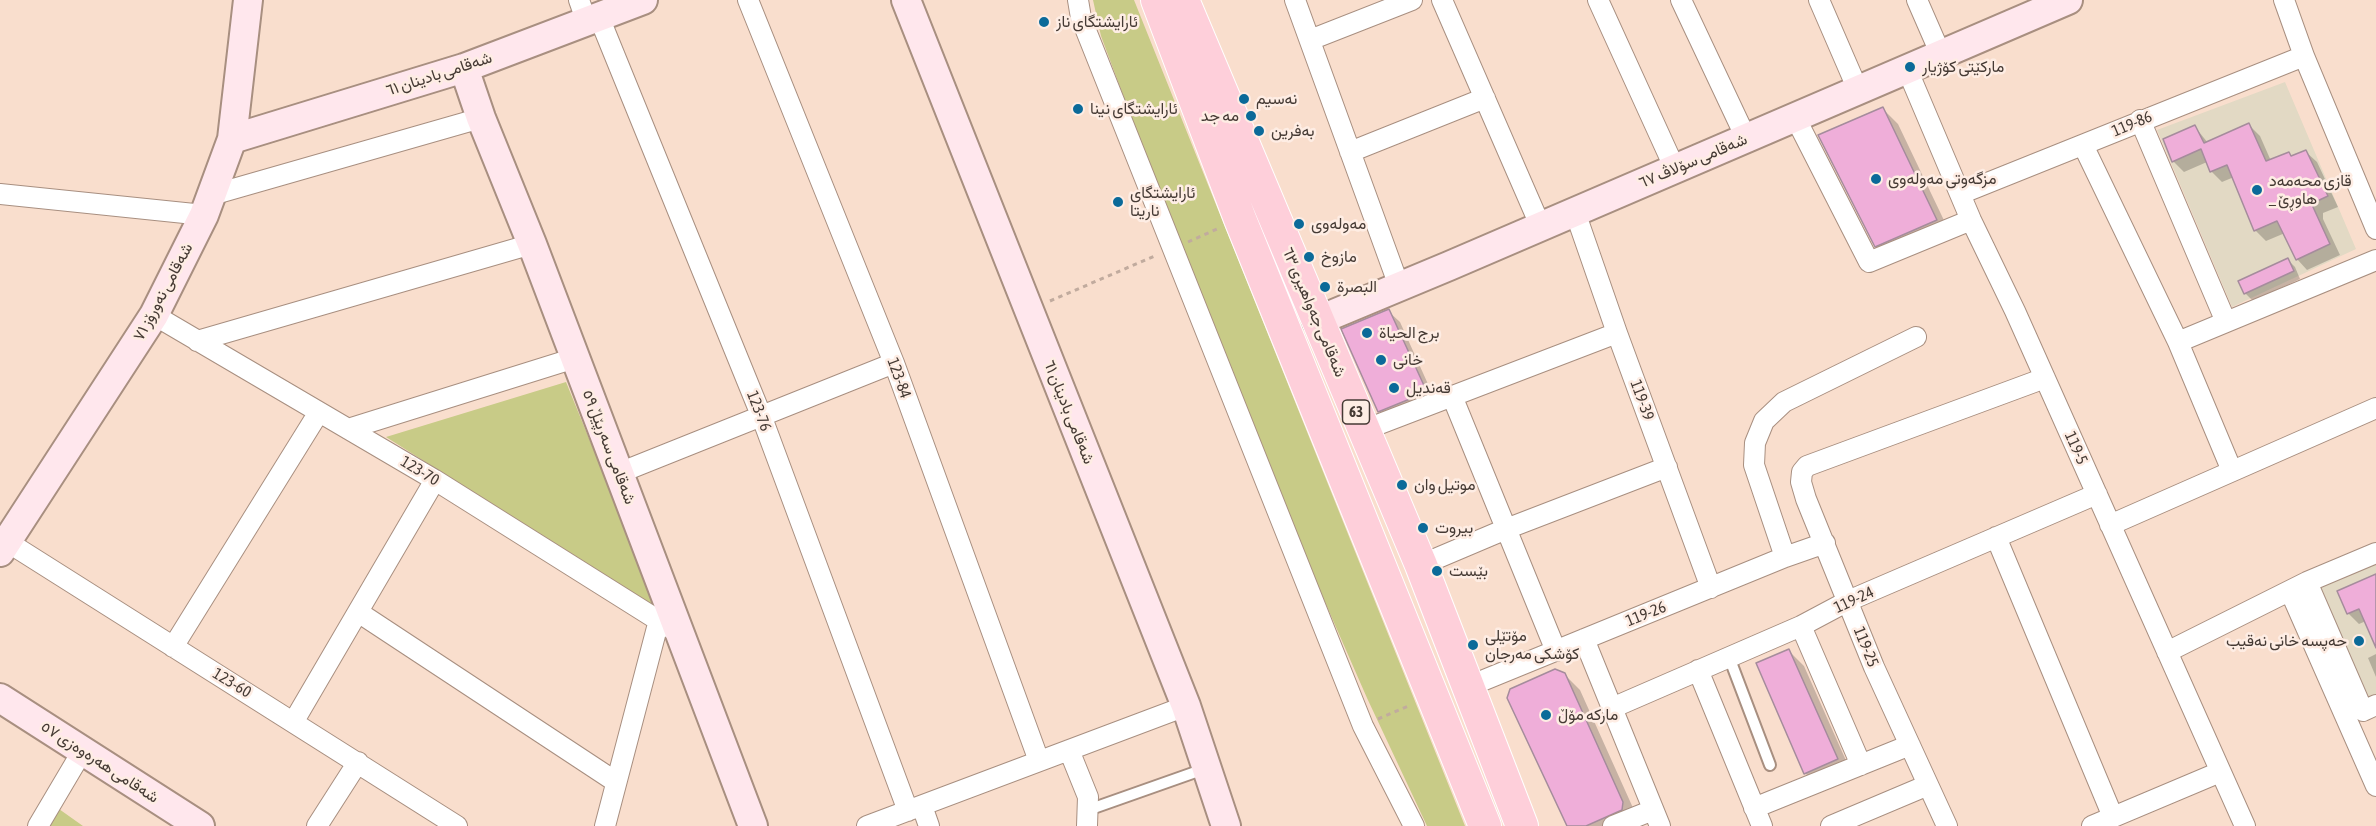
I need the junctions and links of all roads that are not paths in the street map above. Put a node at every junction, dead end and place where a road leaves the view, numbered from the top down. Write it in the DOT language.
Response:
graph roads {
  1 [pos="248,0"];
  2 [pos="643,0"];
  3 [pos="748,0"];
  4 [pos="906,0"];
  5 [pos="1078,0"];
  6 [pos="1157,0"];
  7 [pos="1183,0"];
  8 [pos="1295,0"];
  9 [pos="1412,0"];
  10 [pos="1442,0"];
  11 [pos="1598,0"];
  12 [pos="1681,0"];
  13 [pos="1819,0"];
  14 [pos="1917,0"];
  15 [pos="2067,0"];
  16 [pos="2284,0"];
  17 [pos="588,12"];
  18 [pos="1310,40"];
  19 [pos="1941,54"];
  20 [pos="2304,56"];
  21 [pos="464,68"];
  22 [pos="1907,69"];
  23 [pos="1858,90"];
  24 [pos="1485,98"];
  25 [pos="1795,117"];
  26 [pos="481,118"];
  27 [pos="2140,120"];
  28 [pos="1746,138"];
  29 [pos="232,139"];
  30 [pos="2083,146"];
  31 [pos="1350,152"];
  32 [pos="1676,169"];
  33 [pos="0,194"];
  34 [pos="1960,194"];
  35 [pos="208,205"];
  36 [pos="1575,212"];
  37 [pos="1971,220"];
  38 [pos="1540,225"];
  39 [pos="2376,229"];
  40 [pos="532,243"];
  41 [pos="2376,260"];
  42 [pos="1399,286"];
  43 [pos="154,315"];
  44 [pos="1317,321"];
  45 [pos="2226,322"];
  46 [pos="1617,333"];
  47 [pos="1916,337"];
  48 [pos="197,341"];
  49 [pos="2178,342"];
  50 [pos="575,358"];
  51 [pos="894,363"];
  52 [pos="2045,378"];
  53 [pos="1452,396"];
  54 [pos="2376,408"];
  55 [pos="319,412"];
  56 [pos="761,415"];
  57 [pos="348,429"];
  58 [pos="1364,430"];
  59 [pos="1667,467"];
  60 [pos="2232,471"];
  61 [pos="619,473"];
  62 [pos="435,480"];
  63 [pos="2097,494"];
  64 [pos="2110,525"];
  65 [pos="1506,530"];
  66 [pos="1996,537"];
  67 [pos="1825,543"];
  68 [pos="3,546"];
  69 [pos="2376,553"];
  70 [pos="1785,557"];
  71 [pos="1421,565"];
  72 [pos="2299,586"];
  73 [pos="1711,588"];
  74 [pos="1848,601"];
  75 [pos="358,612"];
  76 [pos="1801,626"];
  77 [pos="670,627"];
  78 [pos="1584,639"];
  79 [pos="173,647"];
  80 [pos="1556,651"];
  81 [pos="2167,652"];
  82 [pos="1729,657"];
  83 [pos="1698,670"];
  84 [pos="1467,687"];
  85 [pos="0,698"];
  86 [pos="2376,705"];
  87 [pos="1186,706"];
  88 [pos="1612,708"];
  89 [pos="294,721"];
  90 [pos="1910,746"];
  91 [pos="83,750"];
  92 [pos="1069,750"];
  93 [pos="1039,761"];
  94 [pos="358,762"];
  95 [pos="1770,765"];
  96 [pos="1861,765"];
  97 [pos="1207,768"];
  98 [pos="2220,772"];
  99 [pos="616,782"];
  100 [pos="1928,785"];
  101 [pos="2376,786"];
  102 [pos="915,808"];
  103 [pos="1758,817"];
  104 [pos="2113,817"];
  105 [pos="1088,818"];
  106 [pos="1656,818"];
  107 [pos="38,826"];
  108 [pos="200,826"];
  109 [pos="317,826"];
  110 [pos="457,826"];
  111 [pos="605,826"];
  112 [pos="753,826"];
  113 [pos="867,826"];
  114 [pos="929,826"];
  115 [pos="1226,826"];
  116 [pos="1414,826"];
  117 [pos="1485,826"];
  118 [pos="1522,826"];
  119 [pos="1613,826"];
  120 [pos="1831,826"];
  121 [pos="1947,826"];
  122 [pos="2092,826"];
  123 [pos="2245,826"];
  1 -- 29 [label="street, شەقامی نەورۆز ٧١"];
  2 -- 17 [label="street, شەقامی بادینان ٦١"];
  3 -- 51 [label="street, 123-84"];
  4 -- 87 [label="street, شەقامی بادینان ٦١"];
  5 -- 116 [label="street"];
  6 -- 117 [label="main road, شەقامی جەواهیری ٦٣ / 63"];
  7 -- 44 [label="main road, شەقامی جەواهیری ٦٣ / 63"];
  8 -- 18 [label="street"];
  9 -- 18 [label="street"];
  10 -- 24 [label="street"];
  11 -- 32 [label="street"];
  12 -- 28 [label="street"];
  13 -- 23 [label="street"];
  14 -- 19 [label="street"];
  15 -- 19 [label="street, شەقامی سۆلاڤ ٦٧"];
  16 -- 20 [label="street"];
  17 -- 21 [label="street, شەقامی بادینان ٦١"];
  17 -- 56 [label="street, 123-76"];
  18 -- 31 [label="street"];
  19 -- 22 [label="street, شەقامی سۆلاڤ ٦٧"];
  20 -- 27 [label="street, 119-86"];
  20 -- 39 [label="street"];
  21 -- 26 [label="street, شەقامی سەرپێڵ ٥٩"];
  21 -- 29 [label="street, شەقامی بادینان ٦١"];
  22 -- 23 [label="street, شەقامی سۆلاڤ ٦٧"];
  22 -- 34 [label="street, 119-5"];
  23 -- 25 [label="street, شەقامی سۆلاڤ ٦٧"];
  24 -- 31 [label="street"];
  24 -- 38 [label="street"];
  25 -- 28 [label="street, شەقامی سۆلاڤ ٦٧"];
  25 -- 37 [label="street"];
  26 -- 35 [label="street"];
  26 -- 40 [label="street, شەقامی سەرپێڵ ٥٩"];
  27 -- 30 [label="street, 119-86"];
  27 -- 45 [label="street"];
  28 -- 32 [label="street, شەقامی سۆلاڤ ٦٧"];
  29 -- 35 [label="street, شەقامی نەورۆز ٧١"];
  30 -- 34 [label="street, 119-86"];
  30 -- 49 [label="street"];
  31 -- 42 [label="street"];
  32 -- 36 [label="street, شەقامی سۆلاڤ ٦٧"];
  33 -- 35 [label="street"];
  34 -- 37 [label="street, 119-5"];
  35 -- 43 [label="street, شەقامی نەورۆز ٧١"];
  36 -- 38 [label="street, شەقامی سۆلاڤ ٦٧"];
  36 -- 46 [label="street, 119-39"];
  37 -- 52 [label="street, 119-5"];
  38 -- 42 [label="street, شەقامی سۆلاڤ ٦٧"];
  40 -- 48 [label="street"];
  40 -- 50 [label="street, شەقامی سەرپێڵ ٥٩"];
  41 -- 45 [label="street"];
  42 -- 44 [label="street, شەقامی سۆلاڤ ٦٧"];
  43 -- 48 [label="street, 123-70"];
  43 -- 68 [label="street, شەقامی نەورۆز ٧١"];
  44 -- 58 [label="main road, شەقامی جەواهیری ٦٣ / 63"];
  45 -- 49 [label="street"];
  46 -- 53 [label="street"];
  46 -- 59 [label="street, 119-39"];
  47 -- 70 [label="street"];
  48 -- 55 [label="street, 123-70"];
  49 -- 60 [label="street"];
  50 -- 57 [label="street"];
  50 -- 61 [label="street, شەقامی سەرپێڵ ٥٩"];
  51 -- 56 [label="street"];
  51 -- 93 [label="street, 123-84"];
  52 -- 63 [label="street, 119-5"];
  52 -- 67 [label="street, 119-25"];
  53 -- 58 [label="street"];
  53 -- 65 [label="street"];
  54 -- 60 [label="street"];
  55 -- 57 [label="street, 123-70"];
  55 -- 79 [label="street"];
  56 -- 61 [label="street"];
  56 -- 102 [label="street, 123-76"];
  57 -- 62 [label="street, 123-70"];
  58 -- 71 [label="main road, شەقامی جەواهیری ٦٣ / 63"];
  59 -- 65 [label="street"];
  59 -- 73 [label="street, 119-39"];
  60 -- 64 [label="street"];
  61 -- 77 [label="street, شەقامی سەرپێڵ ٥٩"];
  62 -- 75 [label="street"];
  62 -- 77 [label="street, 123-70"];
  63 -- 64 [label="street, 119-5"];
  63 -- 66 [label="street, 119-24"];
  64 -- 81 [label="street, 119-5"];
  65 -- 71 [label="street"];
  65 -- 80 [label="street"];
  66 -- 74 [label="street, 119-24"];
  66 -- 104 [label="street"];
  67 -- 70 [label="street, 119-26"];
  67 -- 74 [label="street, 119-25"];
  68 -- 79 [label="street, 123-60"];
  69 -- 72 [label="street"];
  70 -- 73 [label="street, 119-26"];
  71 -- 84 [label="main road, شەقامی جەواهیری ٦٣ / 63"];
  72 -- 81 [label="street"];
  72 -- 86 [label="street"];
  72 -- 101 [label="street"];
  73 -- 78 [label="street, 119-26"];
  74 -- 76 [label="street, 119-24"];
  74 -- 90 [label="street, 119-25"];
  75 -- 89 [label="street"];
  75 -- 99 [label="street"];
  76 -- 82 [label="street, 119-24"];
  76 -- 96 [label="street"];
  77 -- 99 [label="street"];
  77 -- 112 [label="street, شەقامی سەرپێڵ ٥٩"];
  78 -- 80 [label="street, 119-26"];
  78 -- 88 [label="street"];
  79 -- 89 [label="street, 123-60"];
  80 -- 84 [label="street, 119-26"];
  81 -- 98 [label="street, 119-5"];
  82 -- 83 [label="street, 119-24"];
  82 -- 95 [label="lane"];
  83 -- 88 [label="street, 119-24"];
  83 -- 103 [label="street"];
  84 -- 118 [label="main road, شەقامی جەواهیری ٦٣ / 63"];
  85 -- 91 [label="street, شەقامی هەرەوەزی ٥٧"];
  87 -- 92 [label="street"];
  87 -- 97 [label="street, شەقامی بادینان ٦١"];
  88 -- 106 [label="street"];
  89 -- 94 [label="street, 123-60"];
  90 -- 96 [label="street"];
  90 -- 100 [label="street, 119-25"];
  91 -- 107 [label="street"];
  91 -- 108 [label="street, شەقامی هەرەوەزی ٥٧"];
  92 -- 93 [label="street"];
  92 -- 105 [label="street"];
  93 -- 102 [label="street"];
  94 -- 109 [label="street"];
  94 -- 110 [label="street, 123-60"];
  96 -- 103 [label="street"];
  97 -- 105 [label="lane"];
  97 -- 115 [label="street, شەقامی بادینان ٦١"];
  98 -- 104 [label="street"];
  98 -- 123 [label="street, 119-5"];
  99 -- 111 [label="street"];
  100 -- 120 [label="street"];
  100 -- 121 [label="street, 119-25"];
  102 -- 113 [label="street"];
  102 -- 114 [label="street, 123-76"];
  104 -- 122 [label="street"];
  106 -- 119 [label="street"];
}
